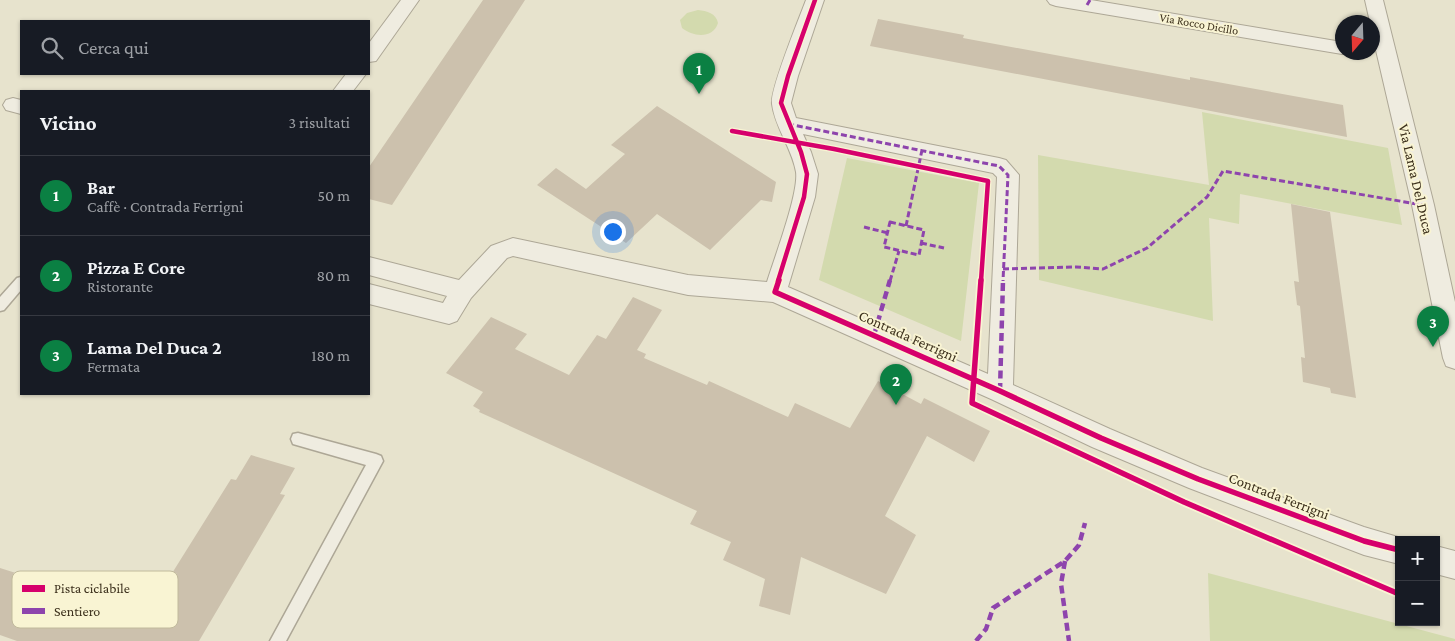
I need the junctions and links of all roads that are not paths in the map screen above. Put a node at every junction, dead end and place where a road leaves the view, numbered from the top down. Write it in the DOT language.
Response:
graph roads {
  1 [pos="388,0"];
  2 [pos="815,0"];
  3 [pos="1056,0"];
  4 [pos="1374,0"];
  5 [pos="409,2"];
  6 [pos="1375,15"];
  7 [pos="1335,47"];
  8 [pos="370,55"];
  9 [pos="1379,60"];
  10 [pos="355,75"];
  11 [pos="343,90"];
  12 [pos="788,124"];
  13 [pos="370,266"];
  14 [pos="20,283"];
  15 [pos="463,291"];
  16 [pos="775,292"];
  17 [pos="370,294"];
  18 [pos="0,306"];
  19 [pos="1455,358"];
  20 [pos="1000,390"];
  21 [pos="298,439"];
  22 [pos="1395,549"];
  23 [pos="1440,561"];
  24 [pos="1455,565"];
  25 [pos="278,641"];
  1 -- 5 [label="street"];
  2 -- 12 [label="street"];
  3 -- 7 [label="street, Via Rocco Dicillo"];
  4 -- 6 [label="street, Via Lama Del Duca"];
  5 -- 8 [label="street"];
  9 -- 19 [label="street, Via Lama Del Duca"];
  10 -- 11 [label="street"];
  12 -- 16 [label="street"];
  12 -- 20 [label="street"];
  13 -- 15 [label="street"];
  14 -- 18 [label="lane"];
  15 -- 16 [label="street, Contrada Ferrigni"];
  15 -- 17 [label="street"];
  16 -- 20 [label="street, Contrada Ferrigni"];
  20 -- 22 [label="street, Contrada Ferrigni"];
  21 -- 25 [label="lane"];
  23 -- 24 [label="street"];
}
